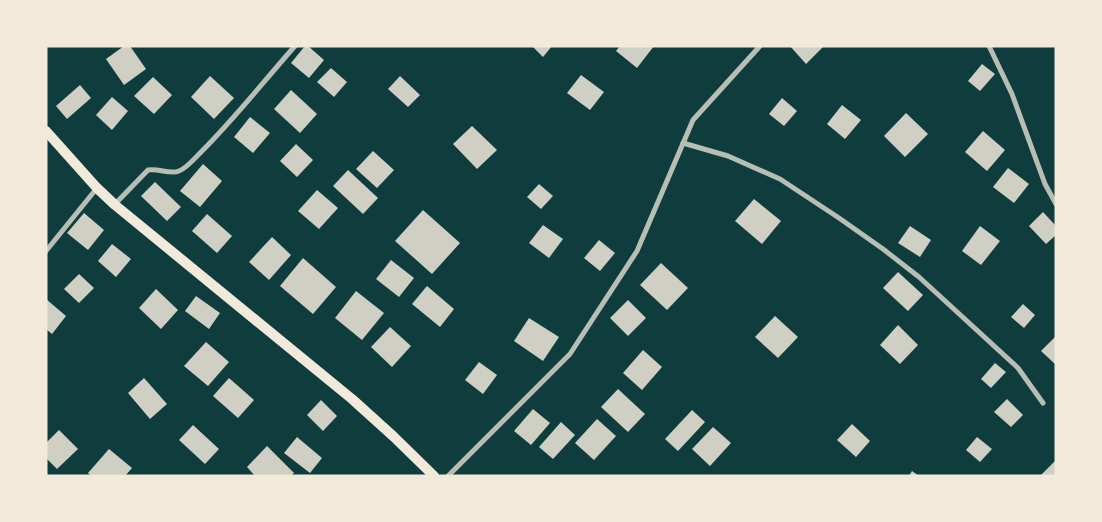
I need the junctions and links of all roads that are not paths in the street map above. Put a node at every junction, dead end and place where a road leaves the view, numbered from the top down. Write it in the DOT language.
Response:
graph roads {
  1 [pos="295,46"];
  2 [pos="760,46"];
  3 [pos="989,46"];
  4 [pos="46,131"];
  5 [pos="683,143"];
  6 [pos="97,188"];
  7 [pos="1056,204"];
  8 [pos="114,205"];
  9 [pos="46,251"];
  10 [pos="1043,403"];
  11 [pos="434,476"];
  12 [pos="448,476"];
  1 -- 8 [label="street"];
  2 -- 5 [label="street"];
  3 -- 7 [label="street"];
  4 -- 6 [label="main road"];
  5 -- 10 [label="street"];
  5 -- 12 [label="street"];
  6 -- 8 [label="main road"];
  6 -- 9 [label="street"];
  8 -- 11 [label="main road"];
}
